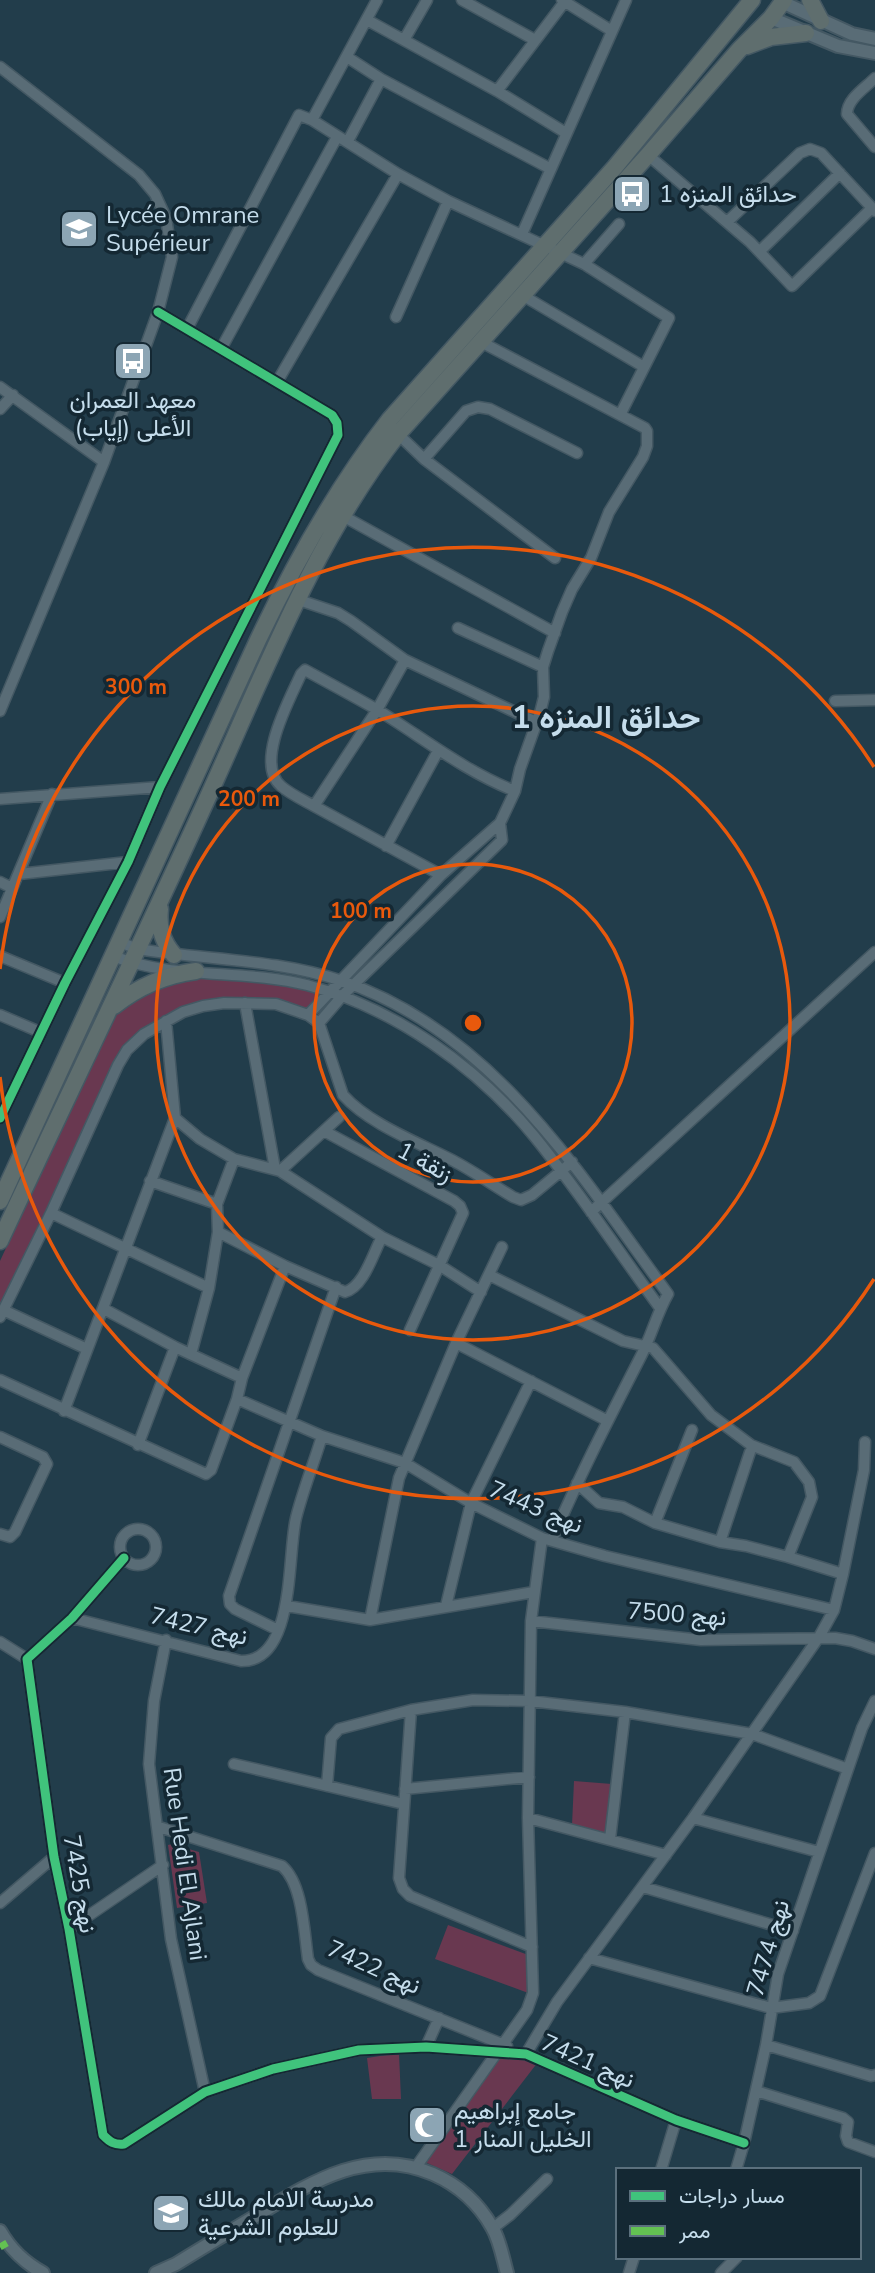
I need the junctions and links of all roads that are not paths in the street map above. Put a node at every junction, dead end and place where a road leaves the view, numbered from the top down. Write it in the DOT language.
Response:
graph roads {
  1 [pos="377,0"];
  2 [pos="427,0"];
  3 [pos="462,0"];
  4 [pos="626,0"];
  5 [pos="752,0"];
  6 [pos="778,0"];
  7 [pos="810,0"];
  8 [pos="564,1"];
  9 [pos="771,18"];
  10 [pos="367,20"];
  11 [pos="821,21"];
  12 [pos="612,31"];
  13 [pos="806,33"];
  14 [pos="875,39"];
  15 [pos="404,40"];
  16 [pos="535,40"];
  17 [pos="739,50"];
  18 [pos="875,53"];
  19 [pos="347,57"];
  20 [pos="0,68"];
  21 [pos="875,78"];
  22 [pos="381,79"];
  23 [pos="497,91"];
  24 [pos="312,120"];
  25 [pos="566,133"];
  26 [pos="337,137"];
  27 [pos="348,141"];
  28 [pos="875,147"];
  29 [pos="648,155"];
  30 [pos="551,169"];
  31 [pos="840,173"];
  32 [pos="398,174"];
  33 [pos="448,201"];
  34 [pos="873,209"];
  35 [pos="727,222"];
  36 [pos="619,224"];
  37 [pos="522,234"];
  38 [pos="543,245"];
  39 [pos="760,251"];
  40 [pos="559,253"];
  41 [pos="584,264"];
  42 [pos="522,295"];
  43 [pos="158,312"];
  44 [pos="397,317"];
  45 [pos="187,328"];
  46 [pos="481,342"];
  47 [pos="221,349"];
  48 [pos="644,367"];
  49 [pos="277,382"];
  50 [pos="0,387"];
  51 [pos="13,395"];
  52 [pos="0,409"];
  53 [pos="620,415"];
  54 [pos="398,434"];
  55 [pos="577,453"];
  56 [pos="424,459"];
  57 [pos="104,462"];
  58 [pos="343,516"];
  59 [pos="555,558"];
  60 [pos="296,599"];
  61 [pos="458,628"];
  62 [pos="555,633"];
  63 [pos="405,660"];
  64 [pos="542,667"];
  65 [pos="875,700"];
  66 [pos="835,701"];
  67 [pos="377,710"];
  68 [pos="0,711"];
  69 [pos="536,722"];
  70 [pos="438,751"];
  71 [pos="160,787"];
  72 [pos="515,791"];
  73 [pos="52,794"];
  74 [pos="0,799"];
  75 [pos="314,806"];
  76 [pos="500,823"];
  77 [pos="386,846"];
  78 [pos="128,862"];
  79 [pos="19,874"];
  80 [pos="441,875"];
  81 [pos="0,882"];
  82 [pos="12,888"];
  83 [pos="163,899"];
  84 [pos="0,916"];
  85 [pos="116,949"];
  86 [pos="875,952"];
  87 [pos="174,955"];
  88 [pos="0,956"];
  89 [pos="135,956"];
  90 [pos="196,971"];
  91 [pos="340,981"];
  92 [pos="65,983"];
  93 [pos="353,985"];
  94 [pos="329,991"];
  95 [pos="343,995"];
  96 [pos="245,1003"];
  97 [pos="112,1007"];
  98 [pos="0,1015"];
  99 [pos="308,1016"];
  100 [pos="166,1021"];
  101 [pos="319,1023"];
  102 [pos="40,1032"];
  103 [pos="4,1101"];
  104 [pos="338,1117"];
  105 [pos="0,1118"];
  106 [pos="174,1118"];
  107 [pos="324,1131"];
  108 [pos="234,1159"];
  109 [pos="572,1161"];
  110 [pos="278,1170"];
  111 [pos="560,1171"];
  112 [pos="150,1181"];
  113 [pos="0,1201"];
  114 [pos="601,1203"];
  115 [pos="217,1204"];
  116 [pos="591,1212"];
  117 [pos="51,1213"];
  118 [pos="218,1232"];
  119 [pos="382,1237"];
  120 [pos="0,1241"];
  121 [pos="125,1247"];
  122 [pos="502,1247"];
  123 [pos="439,1265"];
  124 [pos="285,1266"];
  125 [pos="489,1275"];
  126 [pos="209,1287"];
  127 [pos="336,1287"];
  128 [pos="481,1292"];
  129 [pos="660,1308"];
  130 [pos="104,1309"];
  131 [pos="2,1313"];
  132 [pos="410,1330"];
  133 [pos="456,1343"];
  134 [pos="175,1347"];
  135 [pos="646,1347"];
  136 [pos="87,1349"];
  137 [pos="191,1354"];
  138 [pos="242,1378"];
  139 [pos="0,1380"];
  140 [pos="531,1381"];
  141 [pos="237,1399"];
  142 [pos="64,1411"];
  143 [pos="608,1421"];
  144 [pos="290,1422"];
  145 [pos="692,1430"];
  146 [pos="322,1436"];
  147 [pos="0,1437"];
  148 [pos="865,1442"];
  149 [pos="138,1445"];
  150 [pos="750,1452"];
  151 [pos="405,1463"];
  152 [pos="577,1483"];
  153 [pos="471,1503"];
  154 [pos="655,1523"];
  155 [pos="0,1534"];
  156 [pos="547,1539"];
  157 [pos="720,1542"];
  158 [pos="788,1557"];
  159 [pos="124,1558"];
  160 [pos="843,1574"];
  161 [pos="534,1592"];
  162 [pos="287,1606"];
  163 [pos="446,1606"];
  164 [pos="834,1609"];
  165 [pos="72,1618"];
  166 [pos="370,1620"];
  167 [pos="531,1621"];
  168 [pos="278,1630"];
  169 [pos="819,1637"];
  170 [pos="166,1640"];
  171 [pos="0,1642"];
  172 [pos="875,1649"];
  173 [pos="27,1659"];
  174 [pos="530,1701"];
  175 [pos="875,1701"];
  176 [pos="411,1710"];
  177 [pos="625,1712"];
  178 [pos="752,1734"];
  179 [pos="234,1764"];
  180 [pos="848,1769"];
  181 [pos="529,1777"];
  182 [pos="327,1786"];
  183 [pos="405,1789"];
  184 [pos="404,1804"];
  185 [pos="528,1818"];
  186 [pos="693,1818"];
  187 [pos="159,1827"];
  188 [pos="610,1839"];
  189 [pos="819,1852"];
  190 [pos="875,1853"];
  191 [pos="666,1855"];
  192 [pos="54,1857"];
  193 [pos="163,1865"];
  194 [pos="643,1887"];
  195 [pos="0,1903"];
  196 [pos="69,1930"];
  197 [pos="793,1931"];
  198 [pos="532,1947"];
  199 [pos="589,1958"];
  200 [pos="771,2008"];
  201 [pos="439,2018"];
  202 [pos="766,2045"];
  203 [pos="426,2048"];
  204 [pos="501,2048"];
  205 [pos="521,2053"];
  206 [pos="875,2075"];
  207 [pos="756,2091"];
  208 [pos="205,2092"];
  209 [pos="676,2120"];
  210 [pos="744,2143"];
  211 [pos="875,2152"];
  212 [pos="416,2167"];
  213 [pos="662,2168"];
  214 [pos="737,2168"];
  215 [pos="547,2179"];
  216 [pos="494,2228"];
  217 [pos="0,2231"];
  218 [pos="735,2259"];
  219 [pos="174,2268"];
  220 [pos="43,2273"];
  221 [pos="156,2273"];
  222 [pos="507,2273"];
  223 [pos="722,2273"];
  1 -- 10 [label="street"];
  2 -- 15 [label="street"];
  3 -- 16 [label="street"];
  4 -- 12 [label="street"];
  5 -- 38 [label="highway"];
  6 -- 9 [label="highway"];
  6 -- 11 [label="street"];
  7 -- 11 [label="highway"];
  8 -- 12 [label="street"];
  8 -- 16 [label="street"];
  9 -- 13 [label="street"];
  9 -- 17 [label="highway"];
  10 -- 15 [label="street"];
  10 -- 19 [label="street"];
  11 -- 14 [label="street"];
  12 -- 25 [label="street"];
  13 -- 17 [label="highway"];
  13 -- 18 [label="street"];
  15 -- 23 [label="street"];
  16 -- 23 [label="street"];
  17 -- 29 [label="highway"];
  19 -- 22 [label="street"];
  19 -- 24 [label="street"];
  20 -- 43 [label="street"];
  21 -- 28 [label="street"];
  22 -- 27 [label="street"];
  22 -- 30 [label="street"];
  23 -- 25 [label="street"];
  24 -- 26 [label="street"];
  24 -- 45 [label="street"];
  25 -- 30 [label="street"];
  26 -- 27 [label="street"];
  26 -- 47 [label="street"];
  27 -- 32 [label="street"];
  29 -- 35 [label="street"];
  29 -- 40 [label="highway"];
  30 -- 37 [label="street"];
  31 -- 34 [label="street"];
  31 -- 35 [label="street"];
  31 -- 39 [label="street"];
  32 -- 33 [label="street"];
  32 -- 49 [label="street"];
  33 -- 37 [label="street"];
  33 -- 44 [label="street"];
  34 -- 39 [label="street"];
  35 -- 39 [label="street"];
  36 -- 41 [label="street"];
  37 -- 38 [label="street"];
  38 -- 40 [label="street"];
  38 -- 85 [label="highway"];
  40 -- 41 [label="street"];
  40 -- 42 [label="highway"];
  41 -- 48 [label="street"];
  42 -- 46 [label="highway"];
  42 -- 48 [label="street"];
  43 -- 45 [label="street"];
  43 -- 57 [label="street"];
  45 -- 47 [label="street"];
  46 -- 53 [label="street"];
  46 -- 54 [label="highway"];
  47 -- 49 [label="street"];
  48 -- 53 [label="street"];
  49 -- 71 [label="street"];
  50 -- 51 [label="street"];
  51 -- 52 [label="street"];
  51 -- 57 [label="street"];
  53 -- 62 [label="street"];
  54 -- 56 [label="street"];
  54 -- 58 [label="highway"];
  55 -- 56 [label="street"];
  56 -- 59 [label="street"];
  57 -- 68 [label="street"];
  58 -- 60 [label="highway"];
  58 -- 62 [label="street"];
  60 -- 63 [label="street"];
  60 -- 83 [label="highway"];
  61 -- 64 [label="street"];
  62 -- 64 [label="street"];
  63 -- 67 [label="street"];
  63 -- 69 [label="street"];
  64 -- 69 [label="street"];
  65 -- 66 [label="street"];
  67 -- 70 [label="street"];
  67 -- 75 [label="street"];
  67 -- 75 [label="street"];
  69 -- 72 [label="street"];
  70 -- 72 [label="street"];
  70 -- 77 [label="street"];
  71 -- 73 [label="street"];
  71 -- 78 [label="street"];
  72 -- 76 [label="street"];
  73 -- 74 [label="street"];
  73 -- 79 [label="street"];
  75 -- 77 [label="street"];
  76 -- 80 [label="street"];
  76 -- 93 [label="street"];
  77 -- 80 [label="street"];
  78 -- 79 [label="street"];
  78 -- 92 [label="street"];
  79 -- 82 [label="street"];
  80 -- 91 [label="street"];
  81 -- 82 [label="street"];
  82 -- 84 [label="street"];
  83 -- 87 [label="highway"];
  83 -- 89 [label="highway"];
  85 -- 89 [label="street"];
  85 -- 89 [label="street"];
  85 -- 113 [label="highway"];
  86 -- 114 [label="street"];
  87 -- 89 [label="street"];
  87 -- 91 [label="street"];
  88 -- 92 [label="street"];
  89 -- 90 [label="street"];
  89 -- 97 [label="highway"];
  90 -- 94 [label="street"];
  90 -- 97 [label="highway"];
  91 -- 93 [label="street"];
  91 -- 94 [label="street"];
  92 -- 102 [label="street"];
  93 -- 95 [label="street"];
  93 -- 109 [label="street"];
  94 -- 95 [label="street"];
  94 -- 99 [label="street"];
  95 -- 101 [label="street"];
  95 -- 111 [label="street"];
  96 -- 99 [label="street"];
  96 -- 100 [label="street"];
  96 -- 110 [label="street"];
  97 -- 120 [label="highway"];
  98 -- 102 [label="street"];
  99 -- 101 [label="street"];
  100 -- 106 [label="street"];
  100 -- 117 [label="street"];
  101 -- 111 [label="street"];
  102 -- 103 [label="street"];
  103 -- 105 [label="street"];
  104 -- 107 [label="street"];
  106 -- 108 [label="street"];
  106 -- 112 [label="street"];
  107 -- 110 [label="street"];
  107 -- 123 [label="street, زنقة 1"];
  108 -- 110 [label="street"];
  108 -- 115 [label="street"];
  109 -- 111 [label="street"];
  109 -- 114 [label="street"];
  110 -- 119 [label="street"];
  111 -- 116 [label="street"];
  112 -- 115 [label="street"];
  112 -- 121 [label="street"];
  114 -- 116 [label="street"];
  114 -- 129 [label="street"];
  115 -- 118 [label="street"];
  116 -- 129 [label="street"];
  117 -- 121 [label="street"];
  117 -- 131 [label="street"];
  118 -- 124 [label="street"];
  118 -- 126 [label="street"];
  119 -- 123 [label="street"];
  119 -- 127 [label="street"];
  121 -- 126 [label="street"];
  121 -- 130 [label="street"];
  122 -- 125 [label="street"];
  123 -- 128 [label="street"];
  123 -- 132 [label="street, زنقة 1"];
  124 -- 127 [label="street"];
  124 -- 138 [label="street"];
  125 -- 128 [label="street"];
  125 -- 135 [label="street"];
  126 -- 137 [label="street"];
  127 -- 144 [label="street"];
  128 -- 133 [label="street"];
  129 -- 135 [label="street"];
  130 -- 134 [label="street"];
  130 -- 136 [label="street"];
  131 -- 136 [label="street"];
  133 -- 140 [label="street"];
  133 -- 151 [label="street"];
  134 -- 137 [label="street"];
  134 -- 149 [label="street"];
  135 -- 143 [label="street"];
  135 -- 158 [label="street"];
  136 -- 142 [label="street"];
  137 -- 138 [label="street"];
  138 -- 141 [label="street"];
  139 -- 142 [label="street"];
  140 -- 143 [label="street"];
  140 -- 153 [label="street"];
  141 -- 144 [label="street, نهج 7443"];
  141 -- 149 [label="street"];
  142 -- 149 [label="street"];
  143 -- 152 [label="street"];
  144 -- 146 [label="street, نهج 7443"];
  144 -- 168 [label="street"];
  145 -- 154 [label="street"];
  146 -- 151 [label="street, نهج 7443"];
  146 -- 162 [label="street, نهج 7427"];
  147 -- 155 [label="street"];
  148 -- 160 [label="street"];
  150 -- 157 [label="street"];
  151 -- 153 [label="street, نهج 7443"];
  151 -- 166 [label="street"];
  152 -- 154 [label="street"];
  152 -- 156 [label="street"];
  153 -- 156 [label="street, نهج 7443"];
  153 -- 163 [label="street"];
  154 -- 157 [label="street"];
  156 -- 161 [label="street"];
  156 -- 164 [label="street, نهج 7443"];
  157 -- 158 [label="street"];
  158 -- 160 [label="street"];
  159 -- 165 [label="street"];
  160 -- 164 [label="street"];
  161 -- 163 [label="street"];
  161 -- 167 [label="street"];
  162 -- 166 [label="street"];
  162 -- 168 [label="street, نهج 7427"];
  163 -- 166 [label="street"];
  164 -- 169 [label="street"];
  165 -- 170 [label="street, نهج 7427"];
  165 -- 173 [label="street"];
  167 -- 169 [label="street, نهج 7500"];
  167 -- 174 [label="street"];
  168 -- 170 [label="street, نهج 7427"];
  169 -- 172 [label="street, نهج 7500"];
  169 -- 178 [label="street"];
  170 -- 187 [label="street, Rue Hedi El Ajlani"];
  171 -- 173 [label="street"];
  173 -- 192 [label="street, نهج 7425"];
  174 -- 176 [label="street"];
  174 -- 177 [label="street"];
  174 -- 181 [label="street"];
  175 -- 180 [label="street, نهج 7474"];
  176 -- 182 [label="street"];
  176 -- 183 [label="street"];
  177 -- 178 [label="street"];
  177 -- 188 [label="street"];
  178 -- 180 [label="street"];
  178 -- 186 [label="street"];
  179 -- 182 [label="street"];
  180 -- 189 [label="street, نهج 7474"];
  181 -- 183 [label="street"];
  181 -- 185 [label="street"];
  182 -- 184 [label="street"];
  183 -- 184 [label="street"];
  184 -- 198 [label="street"];
  185 -- 188 [label="street"];
  185 -- 198 [label="street"];
  186 -- 189 [label="street"];
  186 -- 191 [label="street"];
  187 -- 193 [label="street, Rue Hedi El Ajlani"];
  187 -- 201 [label="street, نهج 7422"];
  188 -- 191 [label="street"];
  189 -- 197 [label="street, نهج 7474"];
  190 -- 200 [label="street"];
  191 -- 194 [label="street"];
  192 -- 195 [label="street"];
  192 -- 196 [label="street, نهج 7425"];
  193 -- 196 [label="street"];
  193 -- 208 [label="street, Rue Hedi El Ajlani"];
  194 -- 197 [label="street"];
  194 -- 199 [label="street"];
  196 -- 208 [label="street, نهج 7425"];
  197 -- 200 [label="street, نهج 7474"];
  198 -- 204 [label="street"];
  199 -- 200 [label="street"];
  199 -- 205 [label="street"];
  200 -- 202 [label="street, نهج 7474"];
  201 -- 203 [label="street"];
  201 -- 204 [label="street, نهج 7422"];
  202 -- 206 [label="street"];
  202 -- 207 [label="street, نهج 7474"];
  203 -- 204 [label="street"];
  203 -- 208 [label="street"];
  204 -- 205 [label="street, نهج 7422"];
  204 -- 212 [label="street"];
  205 -- 209 [label="street, نهج 7421"];
  207 -- 210 [label="street, نهج 7474"];
  207 -- 211 [label="street"];
  209 -- 210 [label="street, نهج 7421"];
  209 -- 213 [label="street"];
  210 -- 214 [label="street, نهج 7474"];
  212 -- 216 [label="street"];
  212 -- 219 [label="street"];
  215 -- 216 [label="street"];
  216 -- 222 [label="street"];
  217 -- 220 [label="street"];
  218 -- 223 [label="street"];
  219 -- 221 [label="street"];
}
